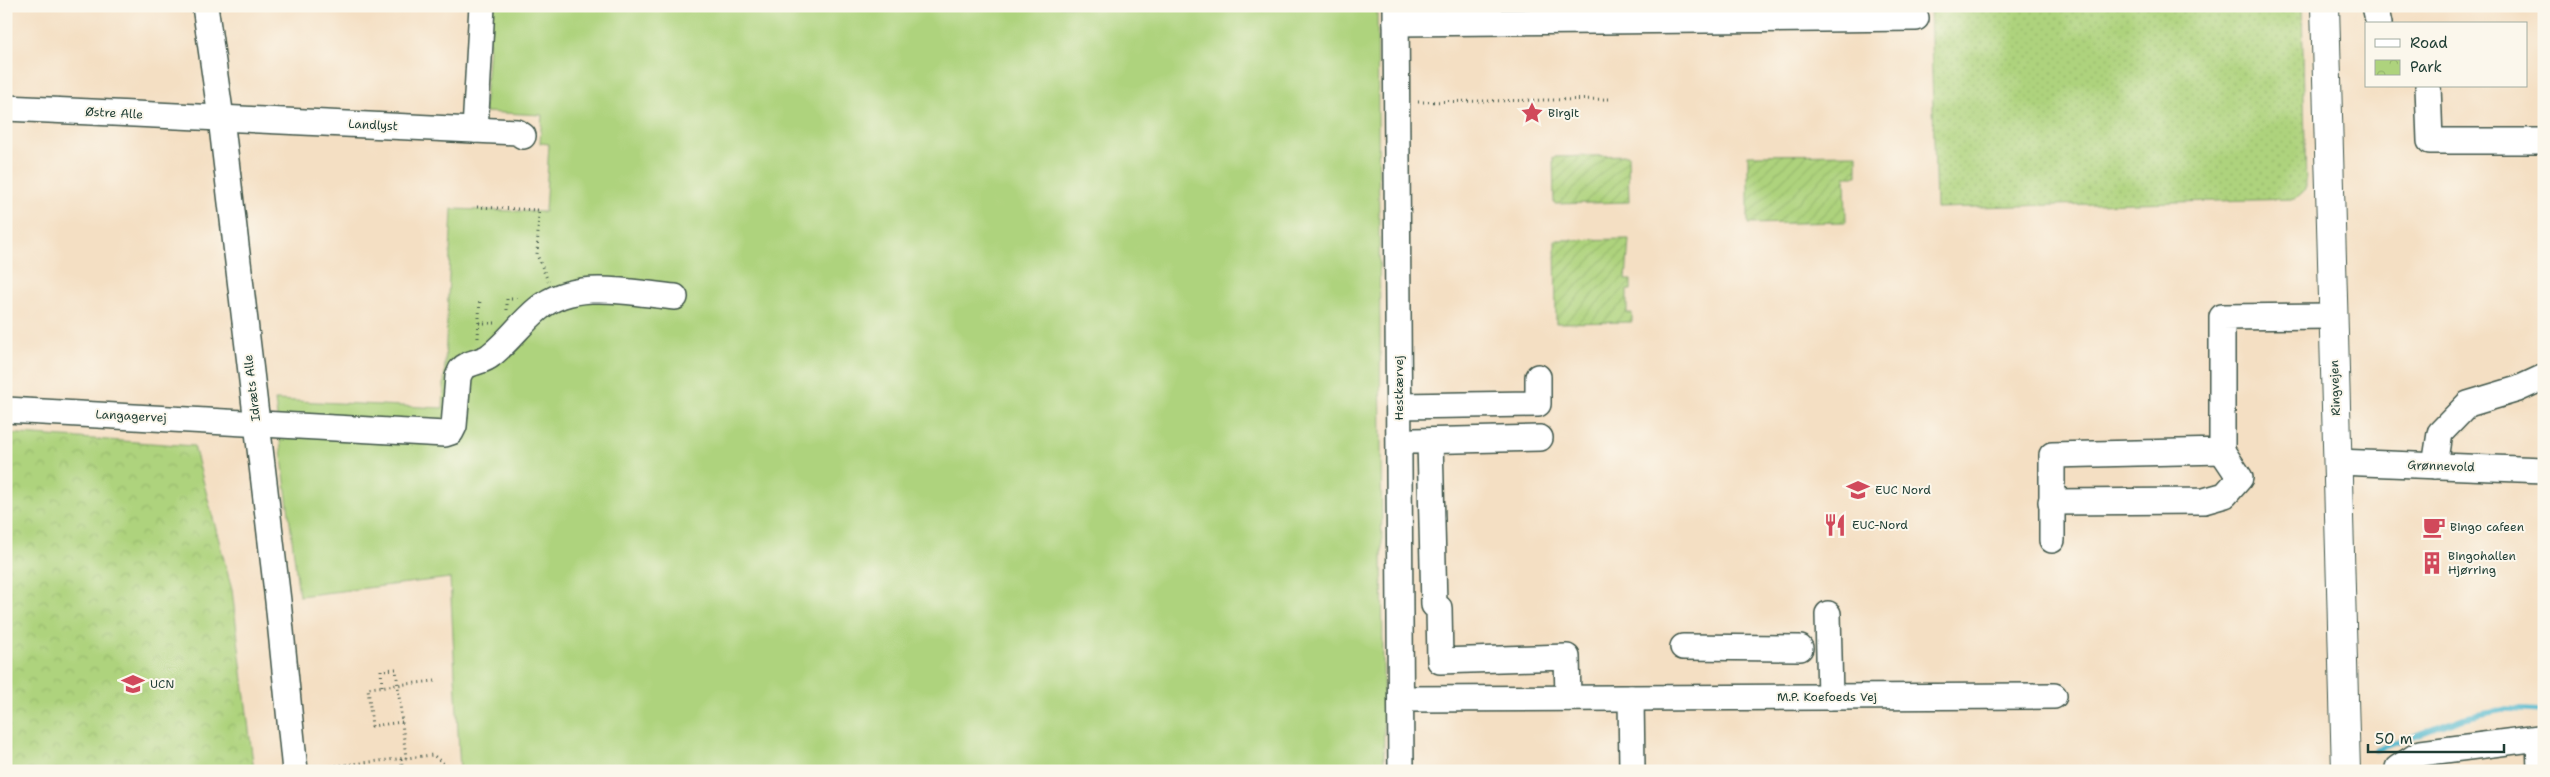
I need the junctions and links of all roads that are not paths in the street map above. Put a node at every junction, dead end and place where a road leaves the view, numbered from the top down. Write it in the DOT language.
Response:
graph roads {
  1 [pos="205,6"];
  2 [pos="482,6"];
  3 [pos="2325,6"];
  4 [pos="2375,6"];
  5 [pos="1396,15"];
  6 [pos="1916,18"];
  7 [pos="2378,22"];
  8 [pos="2428,88"];
  9 [pos="6,108"];
  10 [pos="221,118"];
  11 [pos="475,130"];
  12 [pos="523,136"];
  13 [pos="2544,141"];
  14 [pos="675,296"];
  15 [pos="2334,316"];
  16 [pos="1538,377"];
  17 [pos="2544,377"];
  18 [pos="1399,406"];
  19 [pos="6,410"];
  20 [pos="256,423"];
  21 [pos="1540,438"];
  22 [pos="1399,441"];
  23 [pos="1430,441"];
  24 [pos="2222,451"];
  25 [pos="2337,462"];
  26 [pos="2435,466"];
  27 [pos="2544,470"];
  28 [pos="2051,502"];
  29 [pos="2052,540"];
  30 [pos="1828,614"];
  31 [pos="1683,647"];
  32 [pos="1800,648"];
  33 [pos="2054,696"];
  34 [pos="1830,697"];
  35 [pos="1401,698"];
  36 [pos="1568,698"];
  37 [pos="1631,698"];
  38 [pos="1632,769"];
  39 [pos="295,771"];
  40 [pos="1401,771"];
  41 [pos="2346,771"];
  42 [pos="2398,771"];
  43 [pos="2540,771"];
  1 -- 10 [label="street, Idræts Alle"];
  2 -- 11 [label="street"];
  3 -- 15 [label="main road, Ringvejen"];
  4 -- 7 [label="street"];
  5 -- 6 [label="street"];
  5 -- 18 [label="street, Hestkærvej"];
  8 -- 13 [label="street"];
  9 -- 10 [label="street, Østre Alle"];
  10 -- 11 [label="street, Landlyst"];
  10 -- 20 [label="street, Idræts Alle"];
  11 -- 12 [label="street, Landlyst"];
  14 -- 20 [label="street, Langagervej"];
  15 -- 24 [label="street"];
  15 -- 25 [label="main road, Ringvejen"];
  16 -- 18 [label="street"];
  17 -- 26 [label="street"];
  18 -- 22 [label="street, Hestkærvej"];
  19 -- 20 [label="street, Langagervej"];
  20 -- 39 [label="street, Idræts Alle"];
  21 -- 23 [label="street"];
  22 -- 23 [label="street"];
  22 -- 35 [label="street, Hestkærvej"];
  23 -- 36 [label="street"];
  24 -- 28 [label="street"];
  24 -- 28 [label="street"];
  25 -- 26 [label="street, Grønnevold"];
  25 -- 41 [label="main road, Ringvejen"];
  26 -- 27 [label="street, Grønnevold"];
  28 -- 29 [label="street"];
  30 -- 34 [label="street"];
  31 -- 32 [label="street"];
  33 -- 34 [label="street, M.P. Koefoeds Vej"];
  34 -- 37 [label="street, M.P. Koefoeds Vej"];
  35 -- 36 [label="street, M.P. Koefoeds Vej"];
  35 -- 40 [label="street, Hestkærvej"];
  36 -- 37 [label="street, M.P. Koefoeds Vej"];
  37 -- 38 [label="street"];
  42 -- 43 [label="street"];
}
